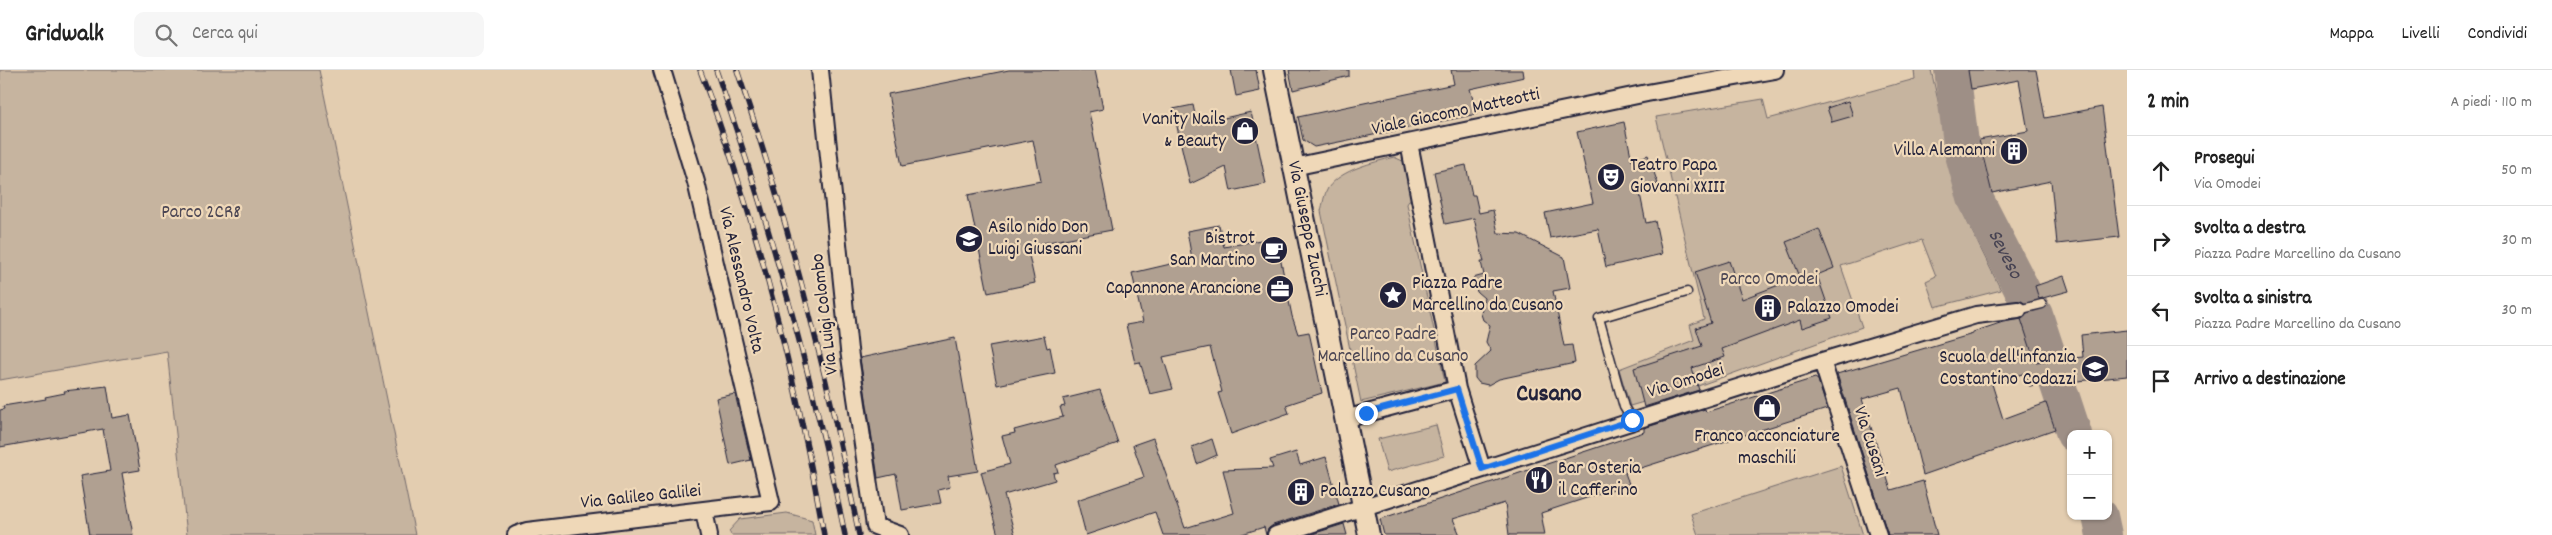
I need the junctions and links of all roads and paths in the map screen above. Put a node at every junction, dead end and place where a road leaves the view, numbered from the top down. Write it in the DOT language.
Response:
graph roads {
  1 [pos="662,70"];
  2 [pos="820,70"];
  3 [pos="1274,70"];
  4 [pos="1775,70"];
  5 [pos="1721,75"];
  6 [pos="1409,143"];
  7 [pos="1293,167"];
  8 [pos="1687,292"];
  9 [pos="2042,304"];
  10 [pos="2018,310"];
  11 [pos="1822,361"];
  12 [pos="1457,389"];
  13 [pos="1345,419"];
  14 [pos="1632,420"];
  15 [pos="1482,469"];
  16 [pos="771,502"];
  17 [pos="1363,507"];
  18 [pos="704,511"];
  19 [pos="516,535"];
  20 [pos="709,535"];
  21 [pos="900,535"];
  22 [pos="1276,535"];
  23 [pos="1369,535"];
  24 [pos="1878,535"];
  1 -- 16 [label="street, Via Alessandro Volta"];
  2 -- 21 [label="street, Via Luigi Colombo"];
  3 -- 7 [label="street, Via Giuseppe Zucchi"];
  4 -- 5 [label="street, Viale Giacomo Matteotti"];
  5 -- 6 [label="street, Viale Giacomo Matteotti"];
  6 -- 7 [label="street, Viale Giacomo Matteotti"];
  6 -- 12 [label="street"];
  7 -- 13 [label="street, Via Giuseppe Zucchi"];
  8 -- 14 [label="lane"];
  9 -- 10 [label="lane"];
  10 -- 11 [label="street, Via Omodei"];
  11 -- 14 [label="street, Via Omodei"];
  11 -- 24 [label="street, Via Cusani"];
  12 -- 13 [label="street"];
  12 -- 15 [label="street"];
  13 -- 17 [label="street, Via Giuseppe Zucchi"];
  14 -- 15 [label="street, Via Omodei"];
  15 -- 17 [label="street, Via Omodei"];
  16 -- 18 [label="street, Via Galileo Galilei"];
  17 -- 22 [label="street, Via Omodei"];
  17 -- 23 [label="street, Via Giuseppe Zucchi"];
  18 -- 19 [label="street, Via Galileo Galilei"];
  18 -- 20 [label="street"];
}
